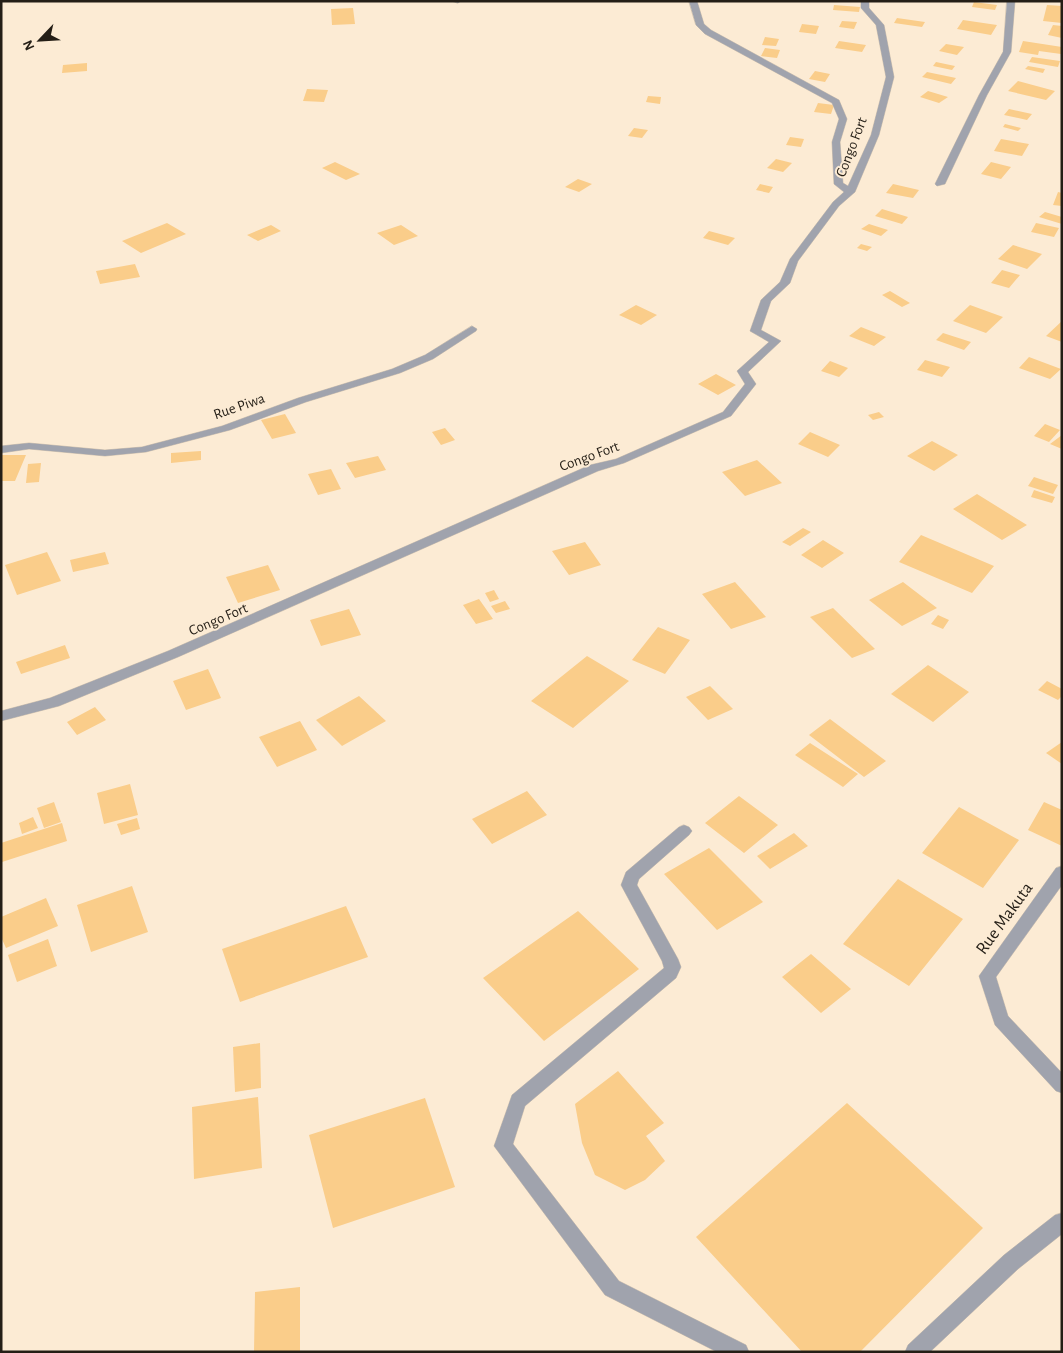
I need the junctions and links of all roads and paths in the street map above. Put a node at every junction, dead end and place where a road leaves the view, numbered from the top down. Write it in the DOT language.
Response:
graph roads {
  1 [pos="693,1"];
  2 [pos="865,1"];
  3 [pos="1012,1"];
  4 [pos="940,184"];
  5 [pos="850,192"];
  6 [pos="472,329"];
  7 [pos="1,450"];
  8 [pos="1,716"];
  9 [pos="684,831"];
  10 [pos="1062,872"];
  11 [pos="1062,1085"];
  12 [pos="1062,1222"];
  13 [pos="739,1352"];
  14 [pos="914,1352"];
  1 -- 5 [label="street"];
  2 -- 5 [label="street, Congo Fort"];
  3 -- 4 [label="street"];
  5 -- 8 [label="street, Congo Fort"];
  6 -- 7 [label="street, Rue Piwa"];
  9 -- 13 [label="street"];
  10 -- 11 [label="street, Rue Makuta"];
  12 -- 14 [label="street"];
}
